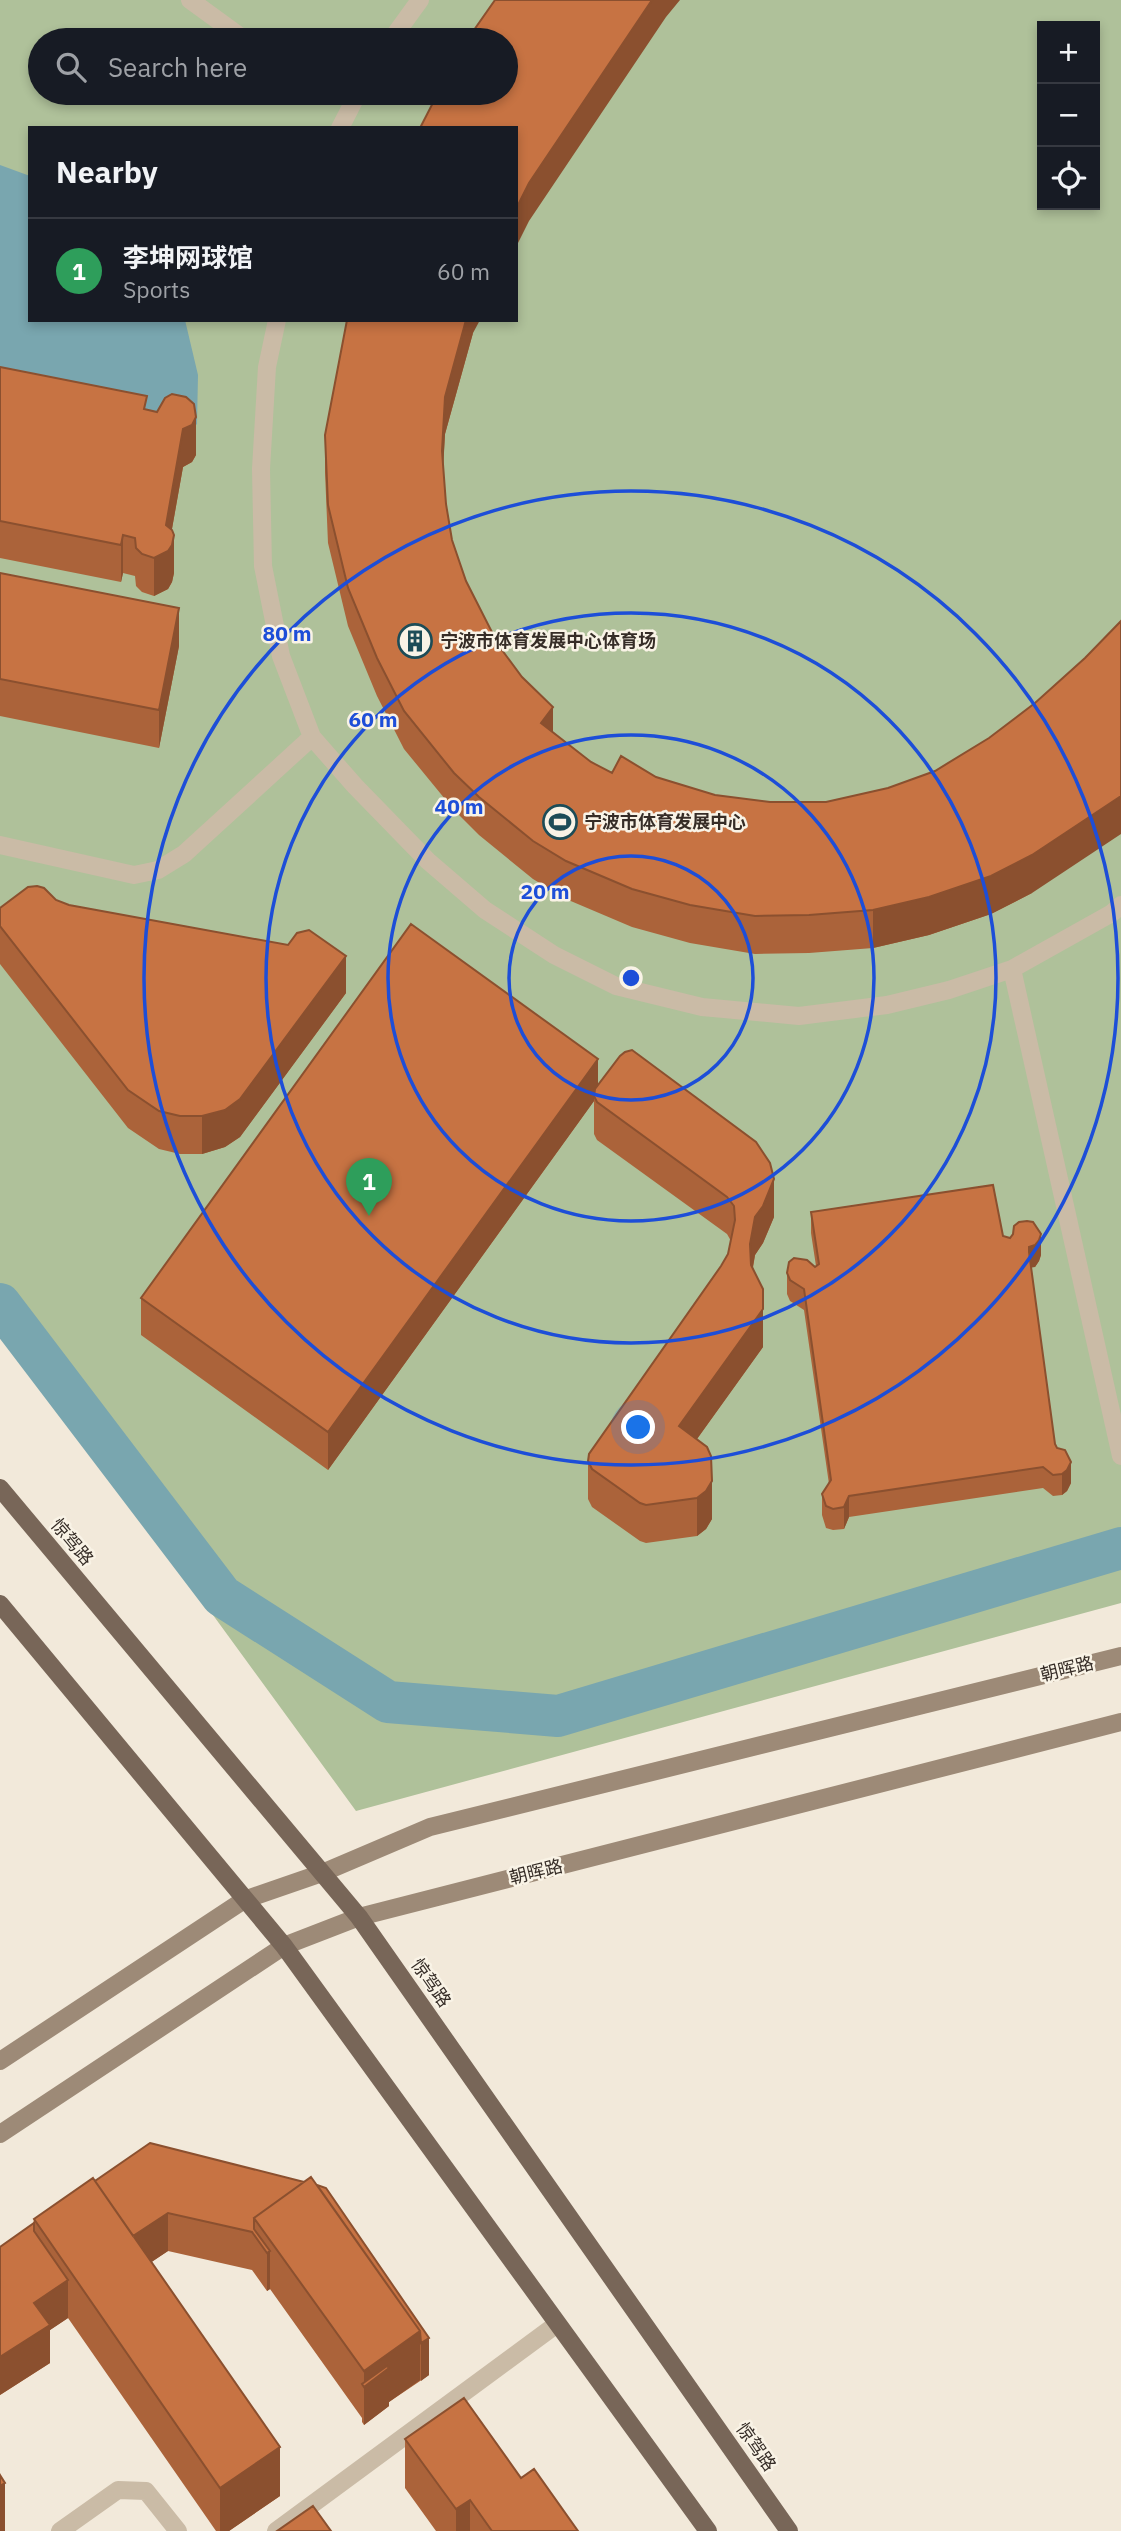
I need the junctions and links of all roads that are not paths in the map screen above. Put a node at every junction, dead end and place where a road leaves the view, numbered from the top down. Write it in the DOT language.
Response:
graph roads {
  1 [pos="190,0"];
  2 [pos="420,0"];
  3 [pos="228,28"];
  4 [pos="400,28"];
  5 [pos="352,105"];
  6 [pos="341,126"];
  7 [pos="277,322"];
  8 [pos="312,737"];
  9 [pos="0,845"];
  10 [pos="1121,905"];
  11 [pos="1012,969"];
  12 [pos="1121,1456"];
  13 [pos="0,1488"];
  14 [pos="0,1604"];
  15 [pos="1121,1656"];
  16 [pos="1121,1722"];
  17 [pos="322,1873"];
  18 [pos="244,1900"];
  19 [pos="359,1917"];
  20 [pos="284,1946"];
  21 [pos="0,2061"];
  22 [pos="0,2134"];
  23 [pos="557,2324"];
  24 [pos="60,2531"];
  25 [pos="178,2531"];
  26 [pos="276,2531"];
  27 [pos="708,2531"];
  28 [pos="789,2531"];
  1 -- 3 [label="lane"];
  2 -- 4 [label="lane"];
  5 -- 6 [label="lane"];
  7 -- 8 [label="lane"];
  8 -- 9 [label="lane"];
  8 -- 11 [label="lane"];
  10 -- 11 [label="lane"];
  11 -- 12 [label="lane"];
  13 -- 17 [label="main road, 惊驾路"];
  14 -- 18 [label="main road"];
  15 -- 17 [label="main road, 朝晖路"];
  16 -- 19 [label="main road, 朝晖路"];
  17 -- 18 [label="main road, 朝晖路"];
  17 -- 19 [label="main road, 惊驾路"];
  18 -- 20 [label="main road"];
  18 -- 21 [label="main road, 朝晖路"];
  19 -- 20 [label="main road, 朝晖路"];
  19 -- 28 [label="main road, 惊驾路"];
  20 -- 22 [label="main road, 朝晖路"];
  20 -- 23 [label="main road"];
  23 -- 26 [label="lane"];
  23 -- 27 [label="main road"];
  24 -- 25 [label="lane"];
}
